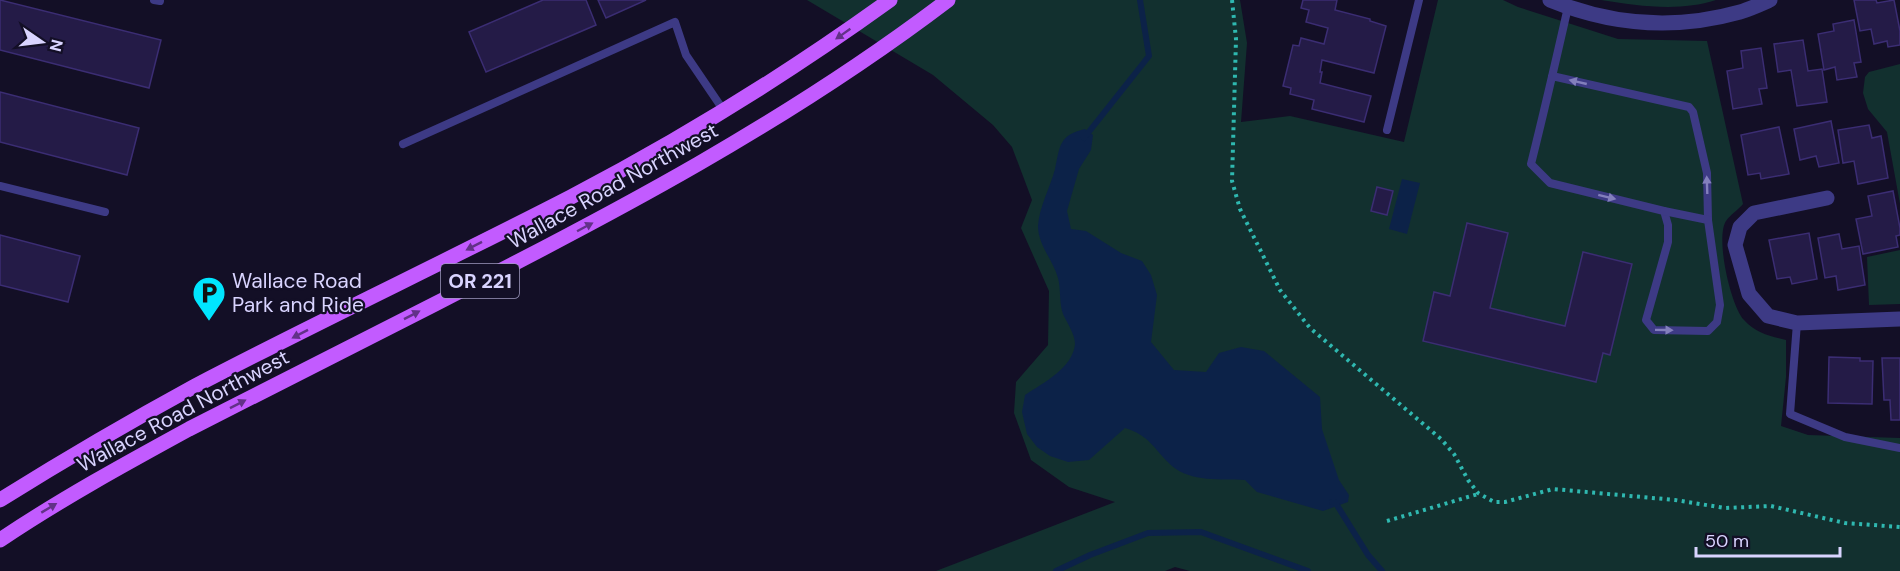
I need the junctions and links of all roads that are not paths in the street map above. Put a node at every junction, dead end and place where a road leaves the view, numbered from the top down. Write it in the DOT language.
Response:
graph roads {
  1 [pos="890,0"];
  2 [pos="948,0"];
  3 [pos="1419,0"];
  4 [pos="1550,0"];
  5 [pos="1770,0"];
  6 [pos="1568,7"];
  7 [pos="1552,76"];
  8 [pos="724,111"];
  9 [pos="1387,130"];
  10 [pos="403,144"];
  11 [pos="0,186"];
  12 [pos="1827,198"];
  13 [pos="105,212"];
  14 [pos="1664,212"];
  15 [pos="1708,220"];
  16 [pos="1900,319"];
  17 [pos="1797,323"];
  18 [pos="1900,448"];
  19 [pos="0,500"];
  20 [pos="0,540"];
  1 -- 8 [label="main road, Wallace Road Northwest / OR 221, one-way"];
  20 -- 2 [label="main road, Wallace Road Northwest / OR 221, one-way"];
  3 -- 9 [label="lane"];
  4 -- 6 [label="street"];
  5 -- 6 [label="street"];
  6 -- 7 [label="lane"];
  7 -- 14 [label="lane, one-way"];
  15 -- 7 [label="lane, one-way"];
  8 -- 10 [label="lane"];
  8 -- 19 [label="main road, Wallace Road Northwest / OR 221, one-way"];
  11 -- 13 [label="lane"];
  12 -- 17 [label="street"];
  14 -- 15 [label="lane"];
  14 -- 15 [label="lane, one-way"];
  16 -- 17 [label="street"];
  17 -- 18 [label="lane"];
}
